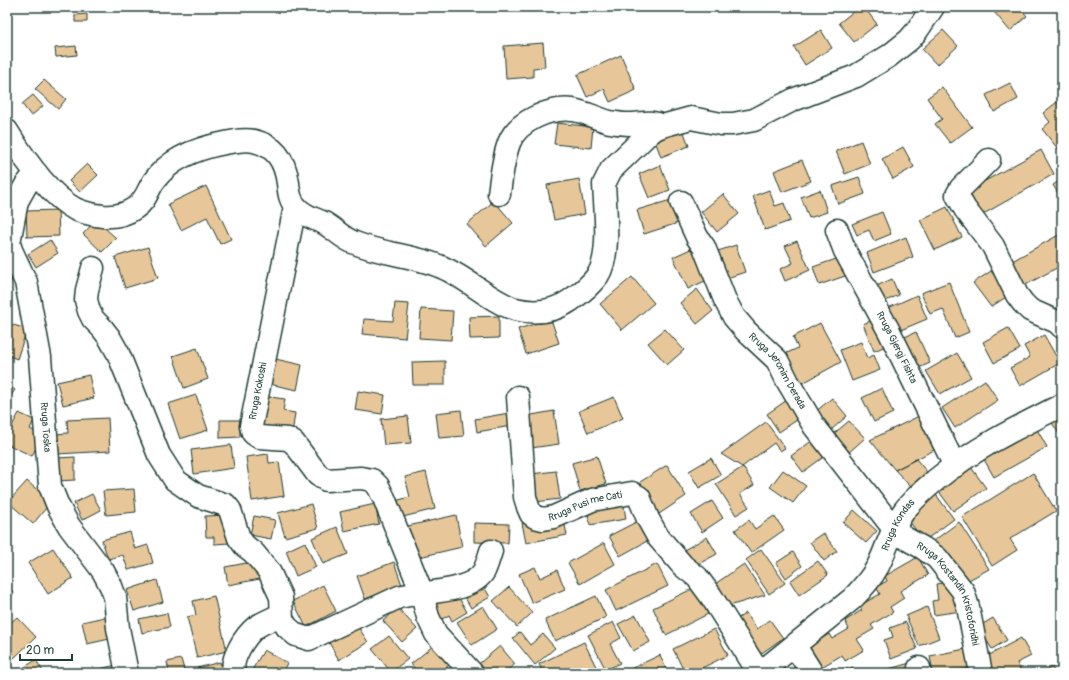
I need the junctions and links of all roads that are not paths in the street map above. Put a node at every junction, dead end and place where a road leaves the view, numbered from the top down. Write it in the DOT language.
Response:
graph roads {
  1 [pos="932,7"];
  2 [pos="662,126"];
  3 [pos="7,132"];
  4 [pos="989,160"];
  5 [pos="36,173"];
  6 [pos="499,194"];
  7 [pos="681,202"];
  8 [pos="295,207"];
  9 [pos="837,230"];
  10 [pos="8,243"];
  11 [pos="93,268"];
  12 [pos="1062,327"];
  13 [pos="518,397"];
  14 [pos="1062,405"];
  15 [pos="954,466"];
  16 [pos="894,529"];
  17 [pos="491,551"];
  18 [pos="422,594"];
  19 [pos="281,614"];
  20 [pos="794,646"];
  21 [pos="128,673"];
  22 [pos="234,673"];
  23 [pos="472,673"];
  24 [pos="760,673"];
  25 [pos="812,673"];
  26 [pos="981,673"];
  1 -- 2 [label="street"];
  2 -- 6 [label="street"];
  2 -- 8 [label="street"];
  3 -- 5 [label="street"];
  4 -- 12 [label="street"];
  5 -- 8 [label="street"];
  5 -- 10 [label="street, Rruga Toska"];
  7 -- 16 [label="street, Rruga Jeronim Derada"];
  8 -- 18 [label="street, Rruga Kokoshi"];
  9 -- 15 [label="street, Rruga Gjergj Fishta"];
  10 -- 21 [label="street, Rruga Toska"];
  11 -- 19 [label="street"];
  13 -- 24 [label="street, Rruga Pusi me Cati"];
  14 -- 15 [label="street, Rruga Kondas"];
  15 -- 16 [label="street, Rruga Kondas"];
  16 -- 20 [label="street, Rruga Kondas"];
  16 -- 26 [label="street, Rruga Kostandin Kristoforidhi"];
  17 -- 18 [label="street"];
  18 -- 19 [label="street"];
  18 -- 23 [label="street, Rruga Kokoshi"];
  19 -- 22 [label="street"];
  20 -- 24 [label="street, Rruga Kondas"];
  20 -- 25 [label="street"];
}
